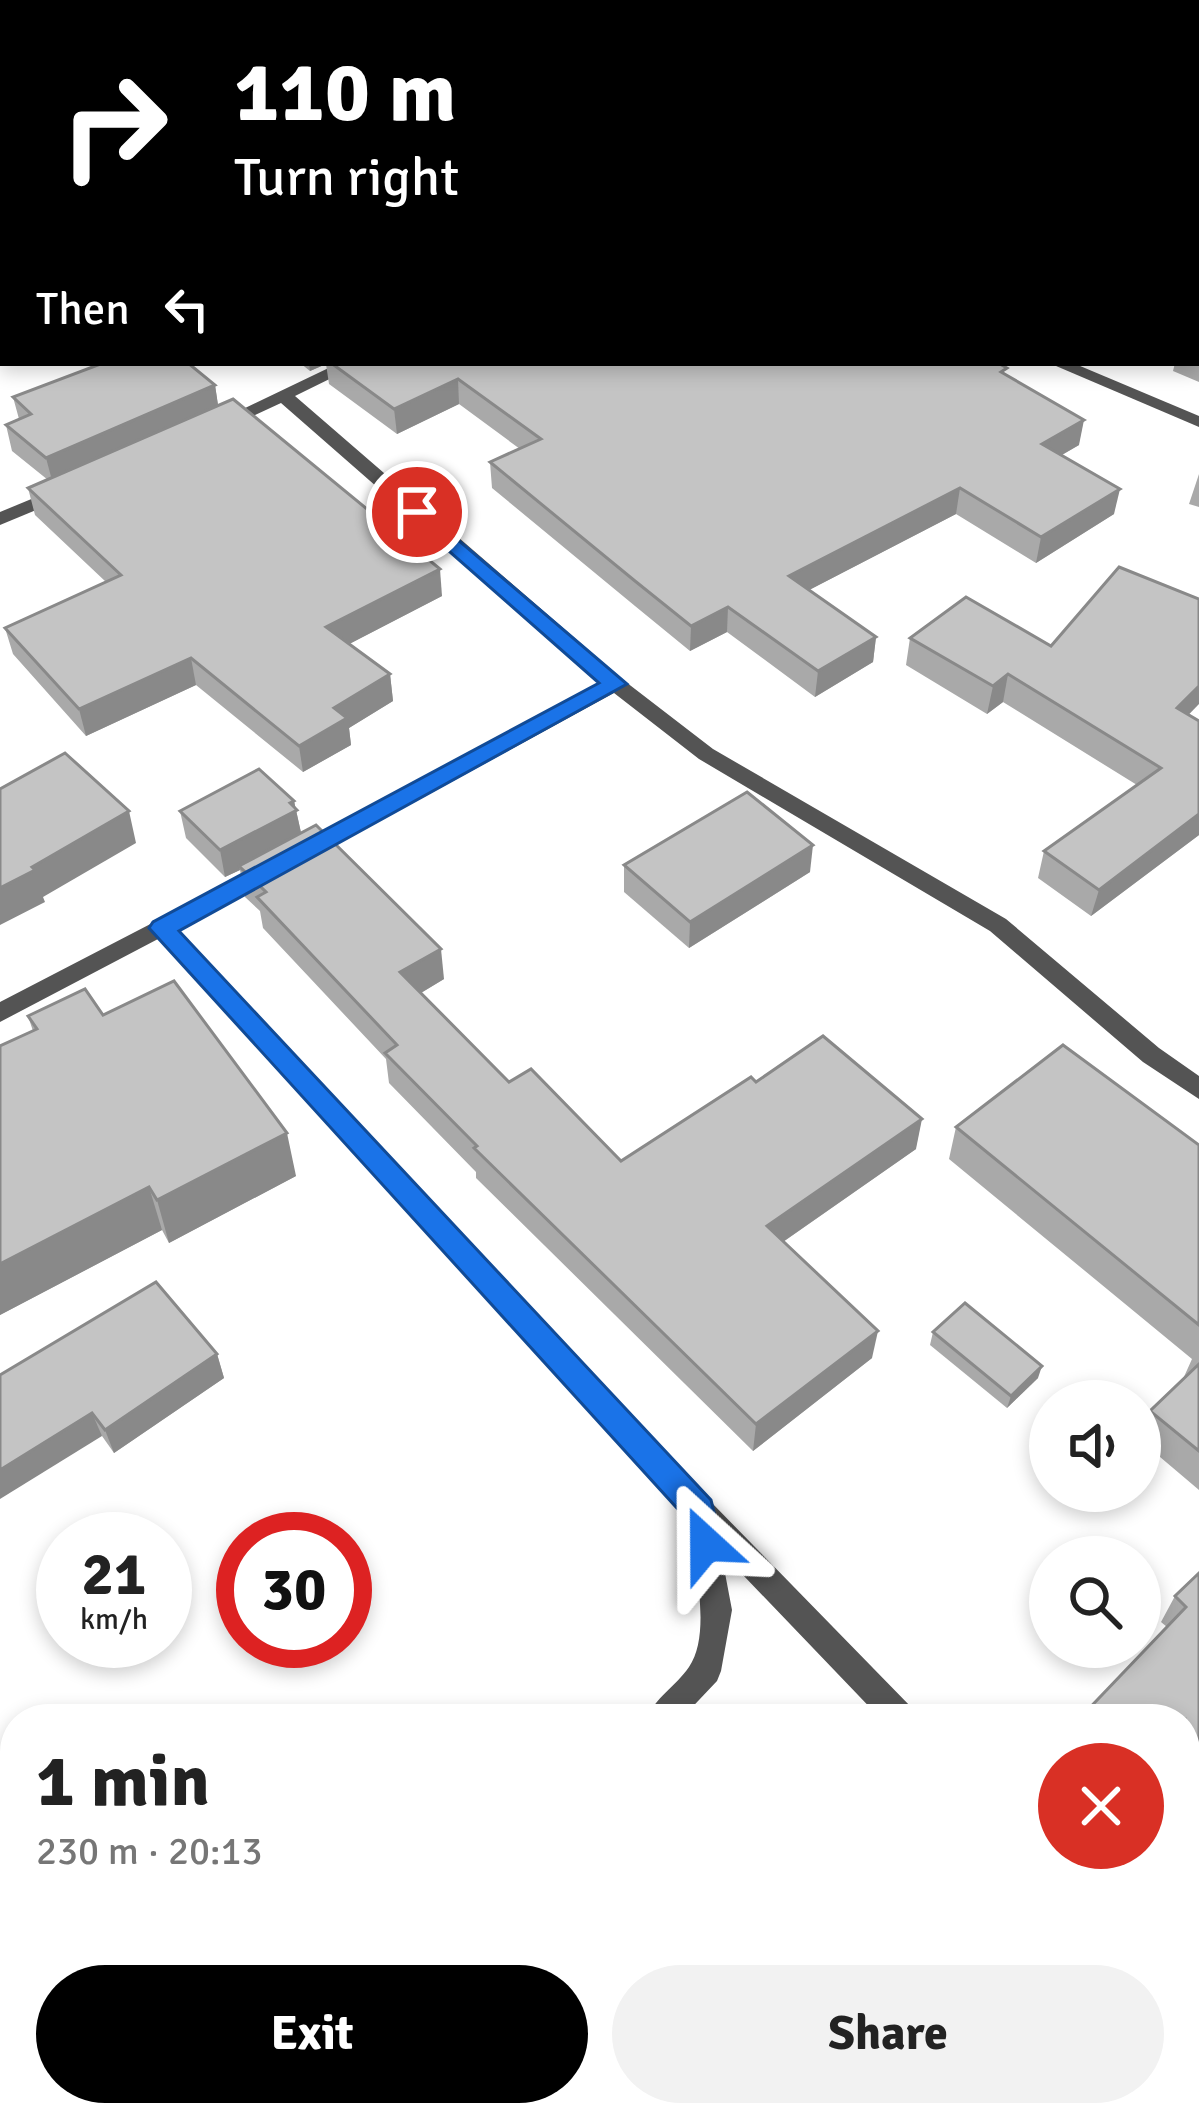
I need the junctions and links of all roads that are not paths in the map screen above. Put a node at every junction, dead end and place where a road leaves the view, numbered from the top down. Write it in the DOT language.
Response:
graph roads {
  1 [pos="347,366"];
  2 [pos="1065,366"];
  3 [pos="285,397"];
  4 [pos="1199,422"];
  5 [pos="197,434"];
  6 [pos="88,482"];
  7 [pos="0,519"];
  8 [pos="615,684"];
  9 [pos="162,928"];
  10 [pos="0,1013"];
  11 [pos="1199,1089"];
  12 [pos="700,1510"];
  13 [pos="675,1704"];
  14 [pos="888,1704"];
  1 -- 3 [label="street"];
  2 -- 4 [label="street"];
  3 -- 5 [label="street"];
  3 -- 8 [label="street"];
  6 -- 7 [label="street"];
  8 -- 9 [label="street"];
  8 -- 11 [label="street"];
  9 -- 10 [label="street"];
  9 -- 12 [label="street"];
  12 -- 13 [label="street"];
  12 -- 14 [label="street"];
}
